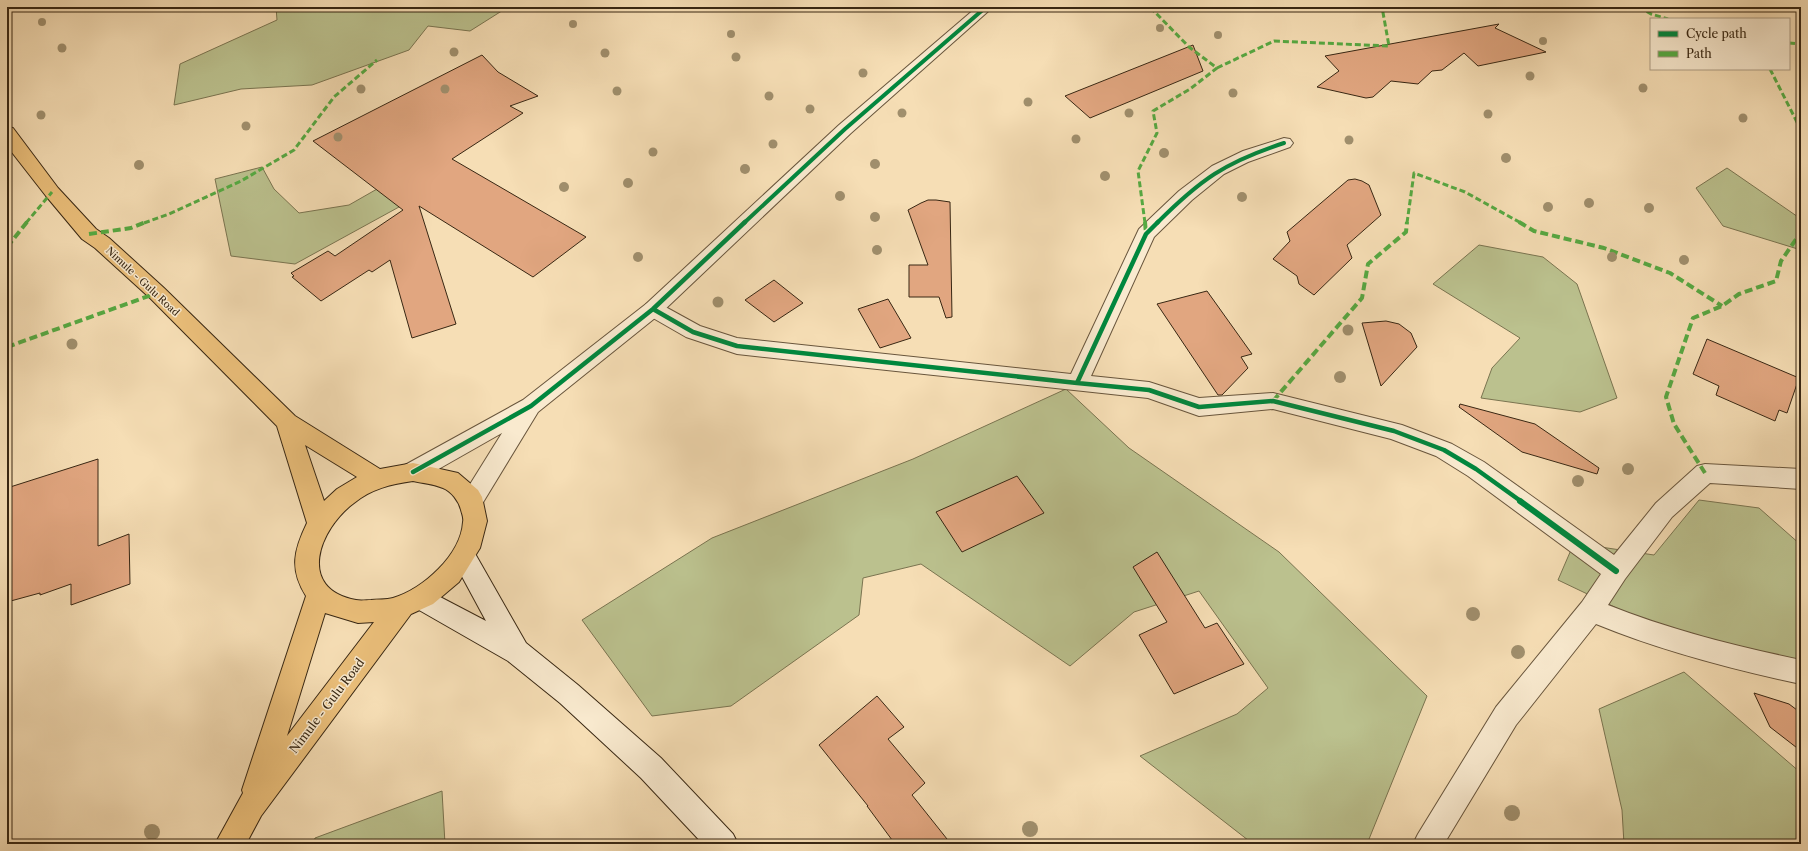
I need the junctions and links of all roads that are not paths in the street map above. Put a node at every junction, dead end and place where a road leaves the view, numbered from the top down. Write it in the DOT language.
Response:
graph roads {
  1 [pos="986,7"];
  2 [pos="7,132"];
  3 [pos="1284,143"];
  4 [pos="653,309"];
  5 [pos="1077,383"];
  6 [pos="531,406"];
  7 [pos="287,422"];
  8 [pos="413,472"];
  9 [pos="378,479"];
  10 [pos="1801,479"];
  11 [pos="472,502"];
  12 [pos="319,523"];
  13 [pos="464,558"];
  14 [pos="1616,571"];
  15 [pos="318,596"];
  16 [pos="412,602"];
  17 [pos="1591,610"];
  18 [pos="517,652"];
  19 [pos="1801,672"];
  20 [pos="251,806"];
  21 [pos="230,844"];
  22 [pos="723,844"];
  23 [pos="1428,844"];
  1 -- 4 [label="street"];
  2 -- 7 [label="main road, Nimule - Gulu Road"];
  3 -- 5 [label="street"];
  4 -- 5 [label="street"];
  4 -- 6 [label="street"];
  5 -- 14 [label="street"];
  6 -- 8 [label="street"];
  6 -- 11 [label="street"];
  7 -- 9 [label="main road, Nimule - Gulu Road"];
  7 -- 12 [label="main road, Nimule - Gulu Road"];
  8 -- 9 [label="main road"];
  8 -- 11 [label="main road"];
  9 -- 12 [label="main road"];
  10 -- 14 [label="street"];
  11 -- 13 [label="main road"];
  12 -- 15 [label="main road"];
  13 -- 16 [label="main road"];
  13 -- 18 [label="street"];
  14 -- 17 [label="street"];
  15 -- 16 [label="main road"];
  15 -- 20 [label="main road, Nimule - Gulu Road"];
  16 -- 18 [label="street"];
  16 -- 20 [label="main road, Nimule - Gulu Road"];
  17 -- 19 [label="street"];
  17 -- 23 [label="street"];
  18 -- 22 [label="street"];
  20 -- 21 [label="main road, Nimule - Gulu Road"];
}
